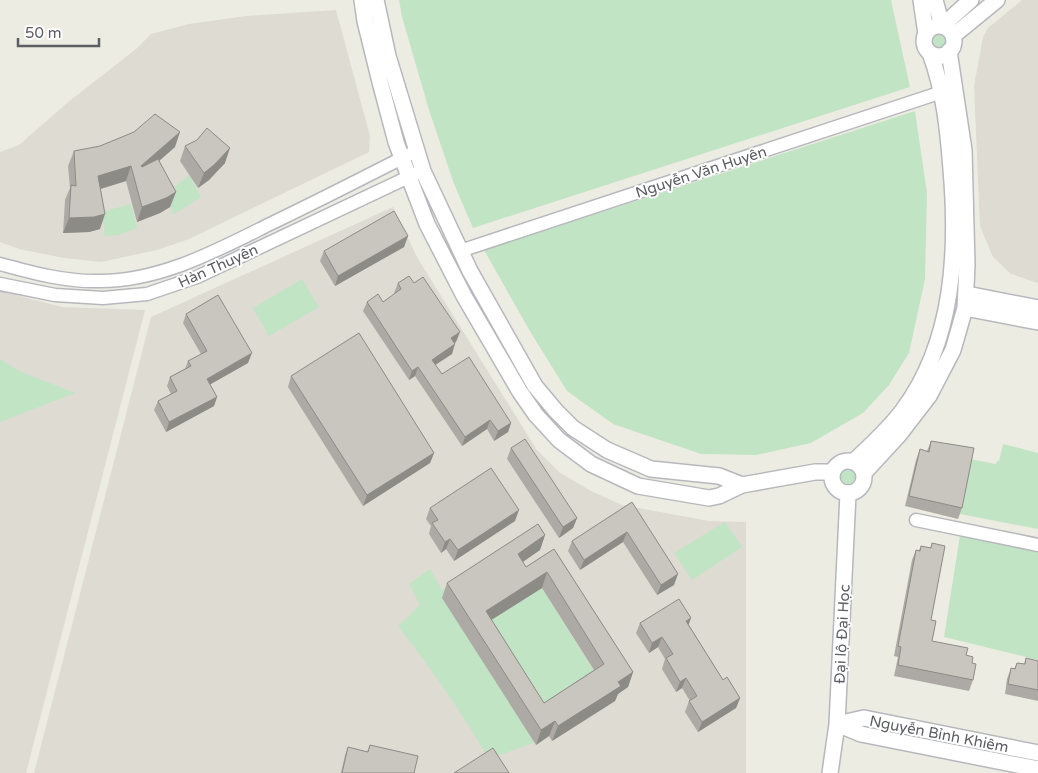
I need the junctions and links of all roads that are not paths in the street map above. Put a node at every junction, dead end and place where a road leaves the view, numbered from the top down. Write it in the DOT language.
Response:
graph roads {
  1 [pos="362,0"];
  2 [pos="376,0"];
  3 [pos="921,0"];
  4 [pos="936,0"];
  5 [pos="971,0"];
  6 [pos="997,0"];
  7 [pos="947,31"];
  8 [pos="926,34"];
  9 [pos="949,51"];
  10 [pos="930,53"];
  11 [pos="942,92"];
  12 [pos="409,154"];
  13 [pos="416,174"];
  14 [pos="460,251"];
  15 [pos="0,264"];
  16 [pos="0,284"];
  17 [pos="966,301"];
  18 [pos="1038,308"];
  19 [pos="1038,322"];
  20 [pos="859,467"];
  21 [pos="833,472"];
  22 [pos="742,485"];
  23 [pos="848,494"];
  24 [pos="916,520"];
  25 [pos="1038,544"];
  26 [pos="837,724"];
  27 [pos="1012,748"];
  28 [pos="1038,753"];
  29 [pos="1008,768"];
  30 [pos="1038,770"];
  31 [pos="830,773"];
  1 -- 12 [label="street"];
  2 -- 12 [label="street"];
  3 -- 8 [label="street"];
  4 -- 7 [label="street"];
  5 -- 7 [label="street"];
  6 -- 7 [label="street"];
  7 -- 8 [label="street"];
  7 -- 9 [label="street"];
  8 -- 10 [label="street"];
  9 -- 10 [label="street"];
  9 -- 17 [label="street"];
  10 -- 11 [label="street"];
  11 -- 14 [label="street, Nguyễn Văn Huyên"];
  11 -- 20 [label="street"];
  12 -- 13 [label="street"];
  12 -- 15 [label="street, Hàn Thuyên"];
  13 -- 14 [label="street"];
  13 -- 16 [label="street, Hàn Thuyên"];
  13 -- 22 [label="street"];
  14 -- 22 [label="street"];
  17 -- 18 [label="street"];
  17 -- 19 [label="street"];
  17 -- 20 [label="street"];
  20 -- 21 [label="street"];
  20 -- 23 [label="street"];
  21 -- 22 [label="street"];
  21 -- 23 [label="street"];
  23 -- 26 [label="street, Đại lộ Đại Học"];
  24 -- 25 [label="street"];
  26 -- 27 [label="street, Nguyễn Bỉnh Khiêm"];
  26 -- 29 [label="street, Nguyễn Bỉnh Khiêm"];
  26 -- 31 [label="street, Đại lộ Đại Học"];
  27 -- 28 [label="street, Nguyễn Bỉnh Khiêm"];
  27 -- 29 [label="street"];
  29 -- 30 [label="street, Nguyễn Bỉnh Khiêm"];
}
